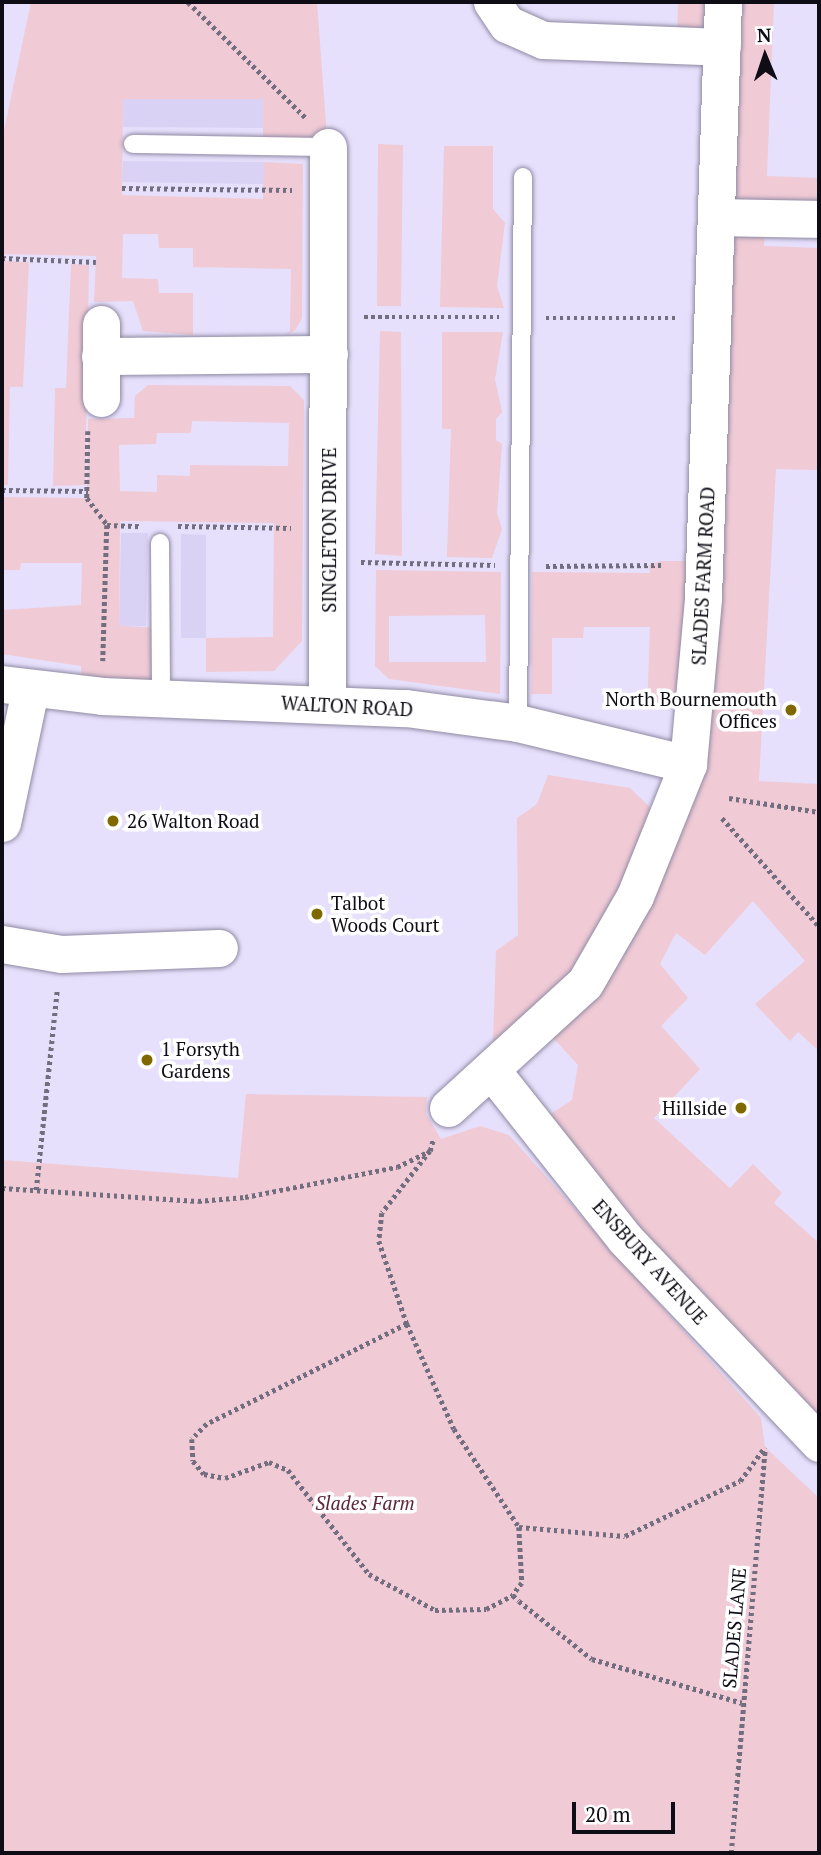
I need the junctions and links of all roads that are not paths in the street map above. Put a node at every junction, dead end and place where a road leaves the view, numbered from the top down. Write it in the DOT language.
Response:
graph roads {
  1 [pos="492,2"];
  2 [pos="723,2"];
  3 [pos="722,47"];
  4 [pos="133,144"];
  5 [pos="328,147"];
  6 [pos="523,177"];
  7 [pos="718,217"];
  8 [pos="819,219"];
  9 [pos="328,355"];
  10 [pos="101,398"];
  11 [pos="161,535"];
  12 [pos="16,687"];
  13 [pos="161,698"];
  14 [pos="327,705"];
  15 [pos="518,723"];
  16 [pos="688,764"];
  17 [pos="2,823"];
  18 [pos="2,944"];
  19 [pos="219,948"];
  20 [pos="492,1071"];
  21 [pos="448,1108"];
  22 [pos="819,1443"];
  1 -- 3 [label="street"];
  2 -- 3 [label="street, SLADES FARM ROAD"];
  3 -- 7 [label="street, SLADES FARM ROAD"];
  4 -- 5 [label="lane"];
  5 -- 9 [label="street, SINGLETON DRIVE"];
  6 -- 15 [label="lane"];
  7 -- 8 [label="street"];
  7 -- 16 [label="street, SLADES FARM ROAD"];
  9 -- 10 [label="street"];
  9 -- 14 [label="street, SINGLETON DRIVE"];
  11 -- 13 [label="lane"];
  12 -- 13 [label="street, WALTON ROAD"];
  12 -- 17 [label="street"];
  13 -- 14 [label="street, WALTON ROAD"];
  14 -- 15 [label="street, WALTON ROAD"];
  15 -- 16 [label="street, WALTON ROAD"];
  16 -- 20 [label="street, SLADES FARM ROAD"];
  18 -- 19 [label="street"];
  20 -- 21 [label="street, SLADES FARM ROAD"];
  20 -- 22 [label="street, ENSBURY AVENUE"];
}
